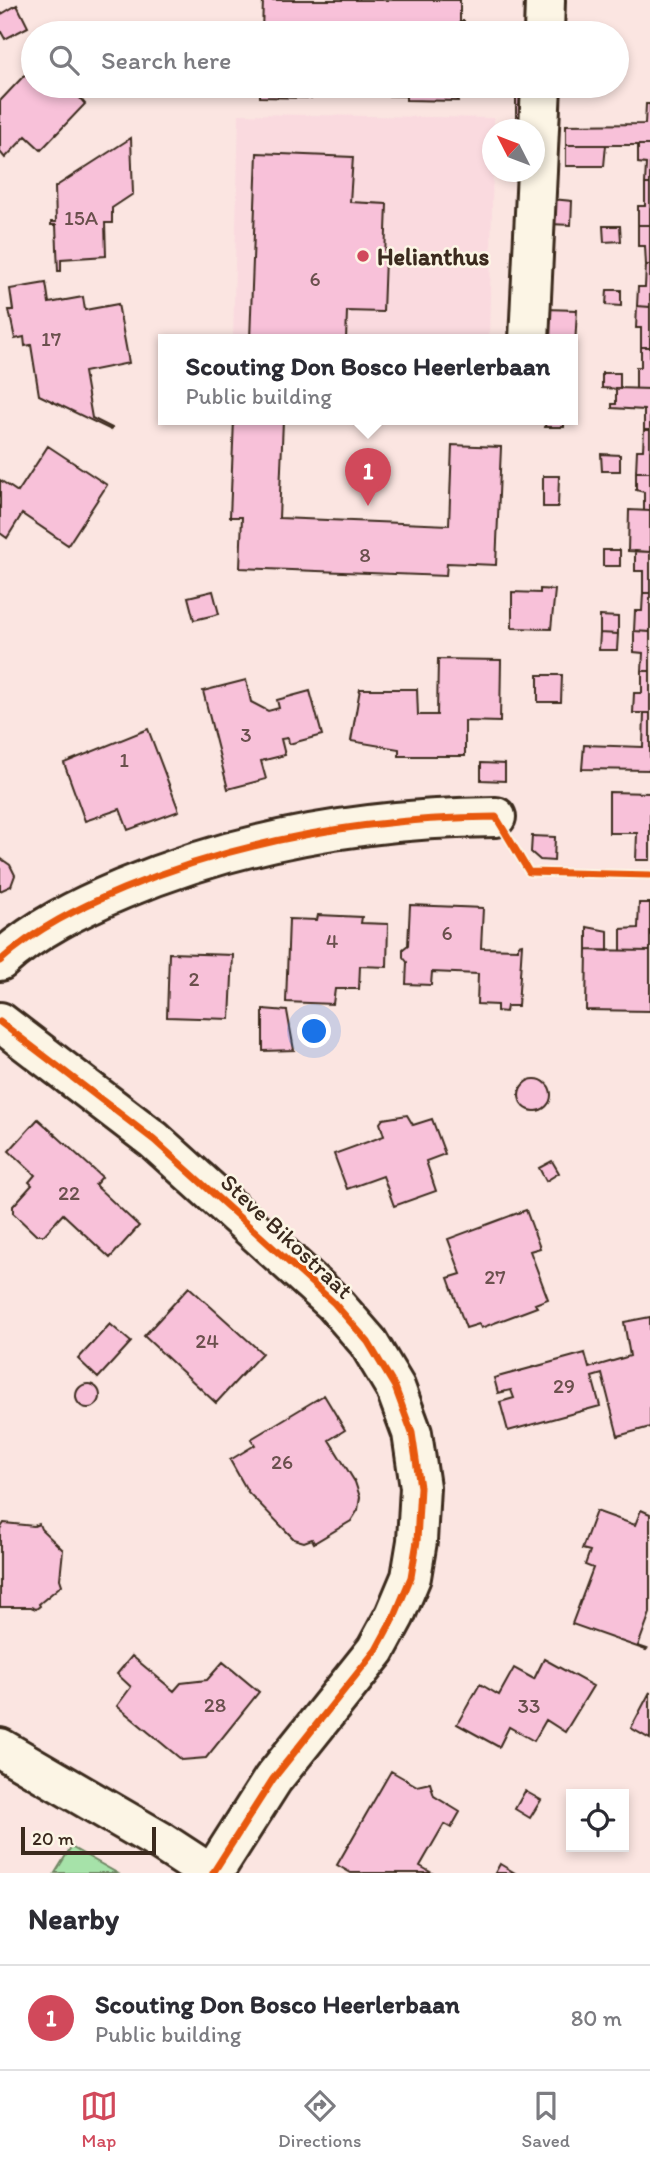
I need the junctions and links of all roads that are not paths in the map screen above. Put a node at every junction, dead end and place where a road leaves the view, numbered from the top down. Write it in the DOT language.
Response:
graph roads {
  1 [pos="545,0"];
  2 [pos="544,21"];
  3 [pos="540,98"];
  4 [pos="529,334"];
  5 [pos="496,817"];
  6 [pos="0,961"];
  7 [pos="0,1022"];
  8 [pos="0,1748"];
  9 [pos="211,1873"];
  1 -- 2 [label="street"];
  3 -- 4 [label="street"];
  5 -- 6 [label="street"];
  7 -- 9 [label="street, Steve Bikostraat"];
  8 -- 9 [label="street"];
}
